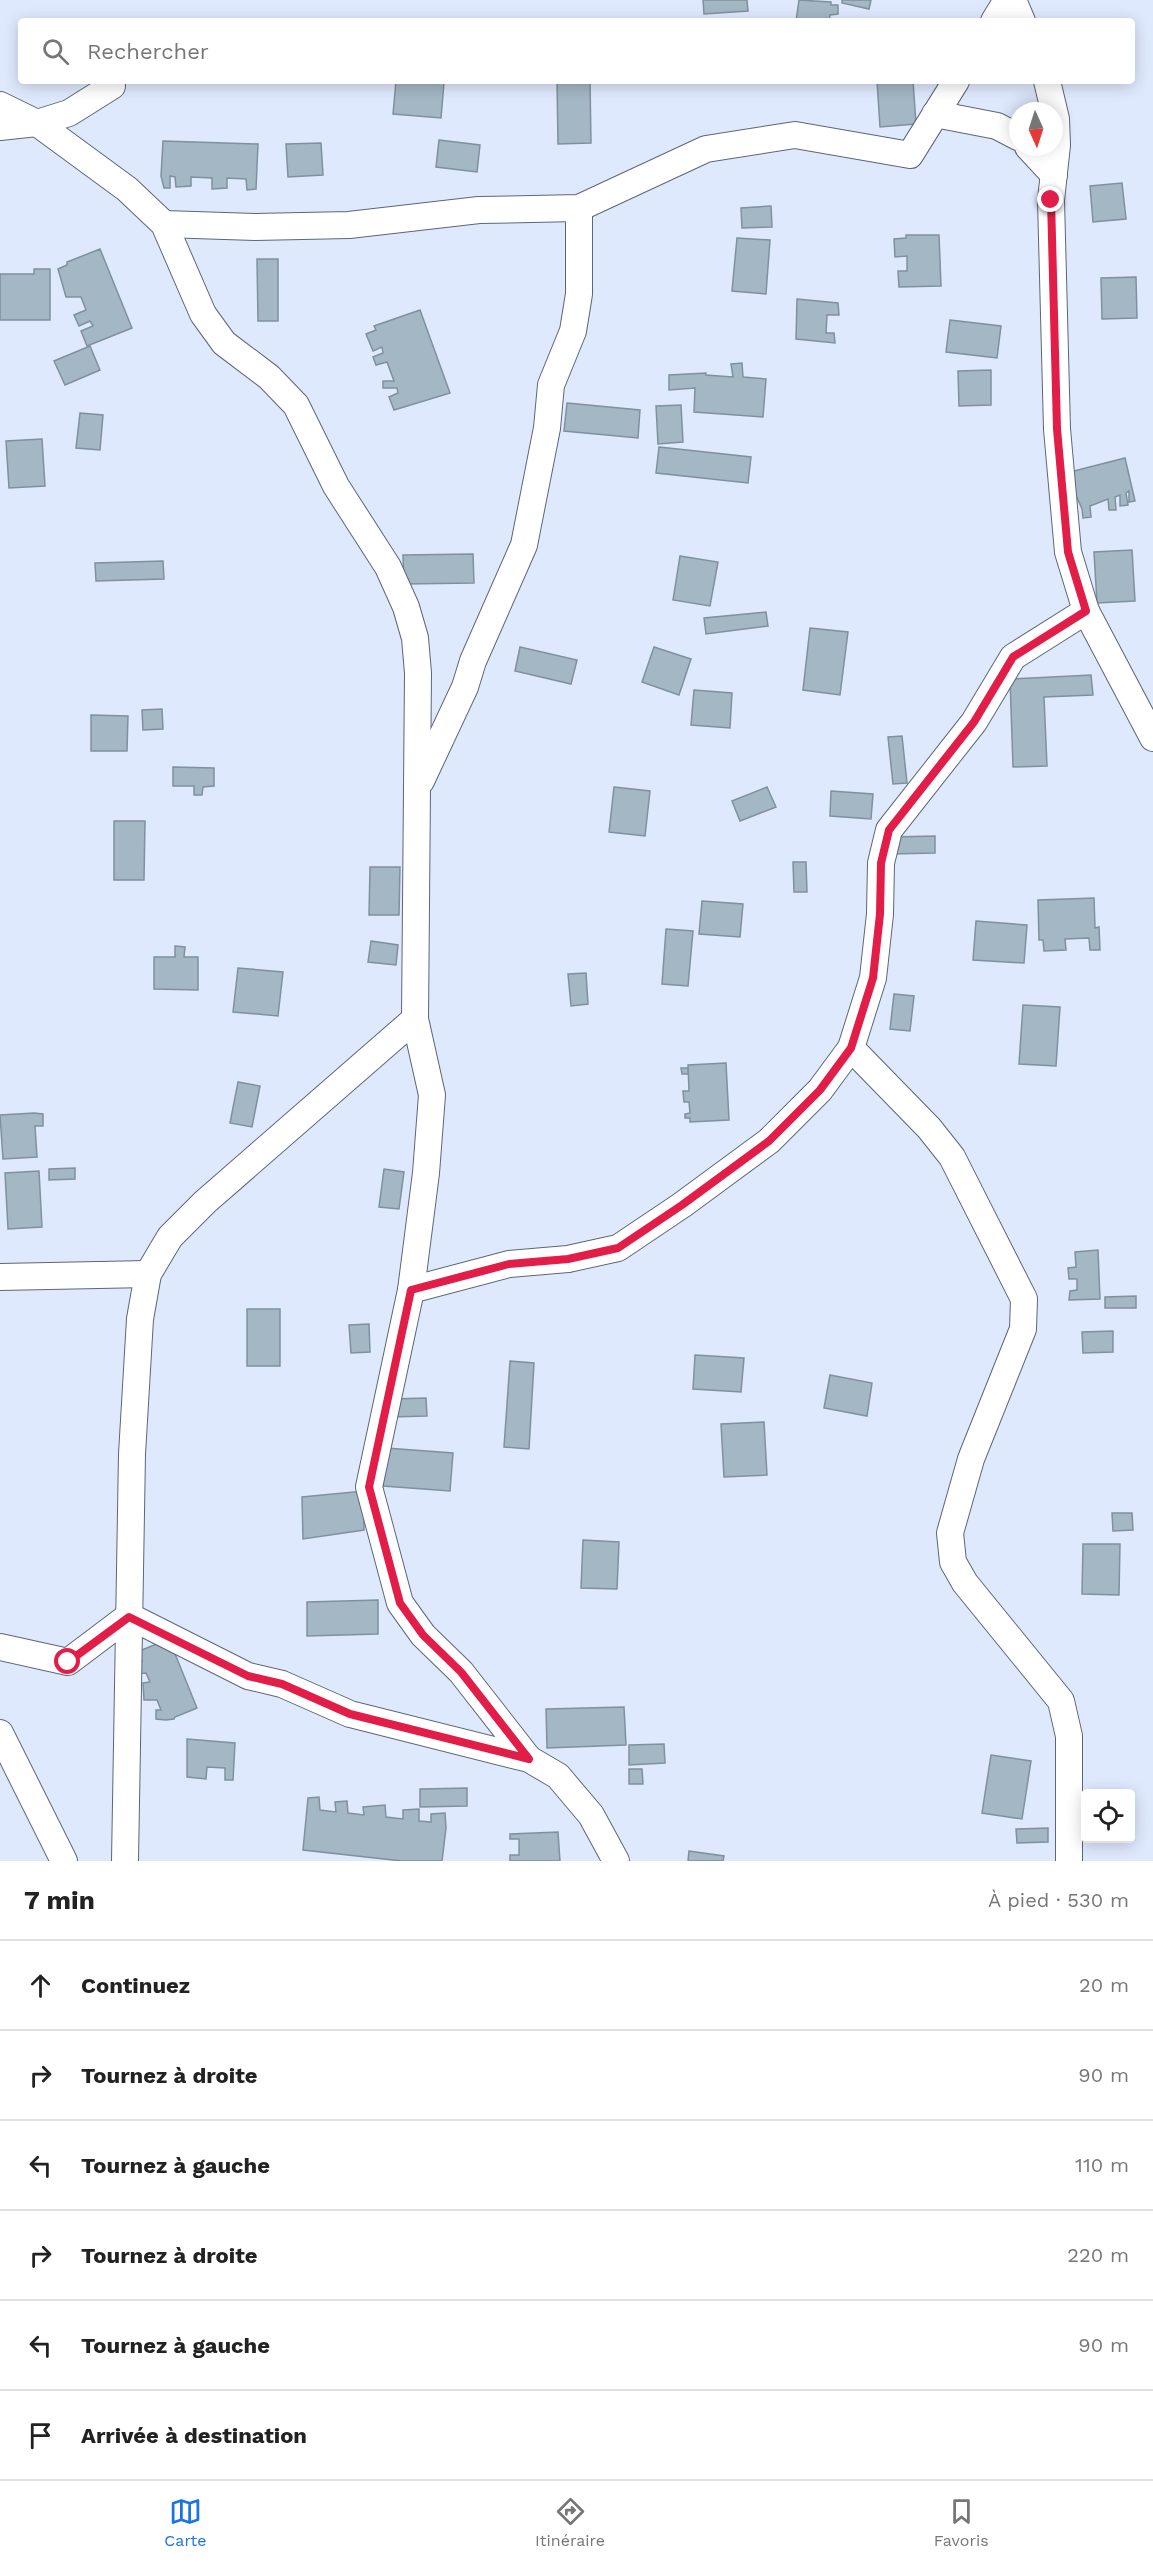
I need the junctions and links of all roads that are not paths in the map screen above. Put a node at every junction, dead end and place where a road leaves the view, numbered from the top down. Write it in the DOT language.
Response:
graph roads {
  1 [pos="1007,0"];
  2 [pos="1013,0"];
  3 [pos="996,18"];
  4 [pos="1021,18"];
  5 [pos="954,84"];
  6 [pos="1048,84"];
  7 [pos="112,87"];
  8 [pos="0,105"];
  9 [pos="935,114"];
  10 [pos="37,123"];
  11 [pos="0,128"];
  12 [pos="1009,132"];
  13 [pos="1036,156"];
  14 [pos="1054,175"];
  15 [pos="579,207"];
  16 [pos="164,224"];
  17 [pos="1086,611"];
  18 [pos="1153,738"];
  19 [pos="418,790"];
  20 [pos="415,1019"];
  21 [pos="851,1048"];
  22 [pos="148,1274"];
  23 [pos="0,1277"];
  24 [pos="411,1290"];
  25 [pos="129,1617"];
  26 [pos="0,1647"];
  27 [pos="0,1733"];
  28 [pos="529,1759"];
  29 [pos="64,1861"];
  30 [pos="125,1861"];
  31 [pos="616,1861"];
  32 [pos="1069,1861"];
  1 -- 3 [label="street"];
  2 -- 4 [label="street"];
  5 -- 9 [label="street"];
  6 -- 14 [label="street"];
  7 -- 10 [label="street"];
  8 -- 10 [label="street"];
  9 -- 12 [label="street"];
  9 -- 15 [label="street"];
  10 -- 11 [label="street"];
  10 -- 16 [label="street"];
  13 -- 14 [label="street"];
  14 -- 17 [label="street"];
  15 -- 16 [label="street"];
  15 -- 19 [label="street"];
  16 -- 19 [label="street"];
  17 -- 18 [label="street"];
  17 -- 21 [label="street"];
  19 -- 20 [label="street"];
  20 -- 22 [label="street"];
  20 -- 24 [label="street"];
  21 -- 24 [label="street"];
  21 -- 32 [label="street"];
  22 -- 23 [label="street"];
  22 -- 25 [label="street"];
  24 -- 28 [label="street"];
  25 -- 26 [label="street"];
  25 -- 28 [label="street"];
  25 -- 30 [label="street"];
  27 -- 29 [label="street"];
  28 -- 31 [label="street"];
}
